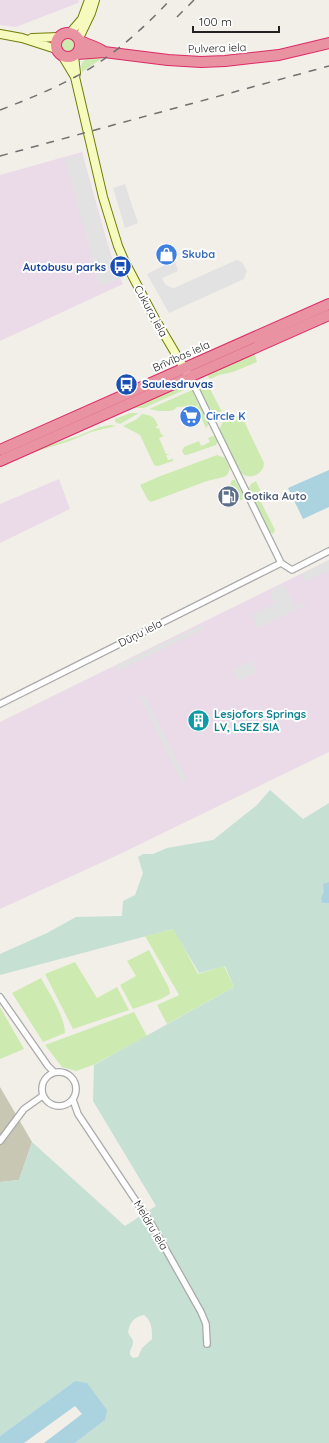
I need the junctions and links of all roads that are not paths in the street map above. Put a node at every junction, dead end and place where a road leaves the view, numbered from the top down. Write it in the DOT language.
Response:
graph roads {
  1 [pos="89,0"];
  2 [pos="95,0"];
  3 [pos="0,34"];
  4 [pos="59,37"];
  5 [pos="76,37"];
  6 [pos="22,38"];
  7 [pos="329,43"];
  8 [pos="104,52"];
  9 [pos="60,53"];
  10 [pos="76,55"];
  11 [pos="75,77"];
  12 [pos="329,304"];
  13 [pos="329,315"];
  14 [pos="184,367"];
  15 [pos="190,377"];
  16 [pos="0,450"];
  17 [pos="0,461"];
  18 [pos="329,551"];
  19 [pos="281,563"];
  20 [pos="0,704"];
  21 [pos="0,997"];
  22 [pos="46,1063"];
  23 [pos="54,1072"];
  24 [pos="48,1076"];
  25 [pos="43,1094"];
  26 [pos="46,1100"];
  27 [pos="73,1100"];
  28 [pos="32,1104"];
  29 [pos="67,1104"];
  30 [pos="78,1114"];
  31 [pos="0,1141"];
  32 [pos="207,1344"];
  1 -- 5 [label="main road"];
  2 -- 5 [label="main road"];
  3 -- 6 [label="main road"];
  4 -- 5 [label="highway"];
  4 -- 6 [label="main road"];
  4 -- 9 [label="highway"];
  5 -- 8 [label="highway, Pulvera iela"];
  5 -- 10 [label="highway"];
  6 -- 9 [label="main road"];
  7 -- 8 [label="highway, Pulvera iela"];
  8 -- 10 [label="highway, Pulvera iela"];
  9 -- 10 [label="highway"];
  9 -- 11 [label="main road, Cukura iela"];
  10 -- 11 [label="main road, Cukura iela"];
  11 -- 14 [label="main road, Cukura iela"];
  12 -- 14 [label="highway, Brīvības iela"];
  13 -- 15 [label="highway, Brīvības iela"];
  14 -- 15 [label="main road, Cukura iela"];
  14 -- 16 [label="highway, Brīvības iela"];
  15 -- 17 [label="highway, Brīvības iela"];
  15 -- 19 [label="street, Cukura iela"];
  18 -- 19 [label="street"];
  19 -- 20 [label="street, Dūņu iela"];
  21 -- 22 [label="street"];
  22 -- 23 [label="street"];
  22 -- 24 [label="street"];
  23 -- 24 [label="street"];
  23 -- 27 [label="street"];
  24 -- 25 [label="street"];
  25 -- 26 [label="street"];
  25 -- 28 [label="street"];
  26 -- 28 [label="street"];
  26 -- 29 [label="street"];
  27 -- 29 [label="street"];
  27 -- 30 [label="street"];
  28 -- 31 [label="street"];
  29 -- 30 [label="street"];
  30 -- 32 [label="street, Meldru iela"];
}
